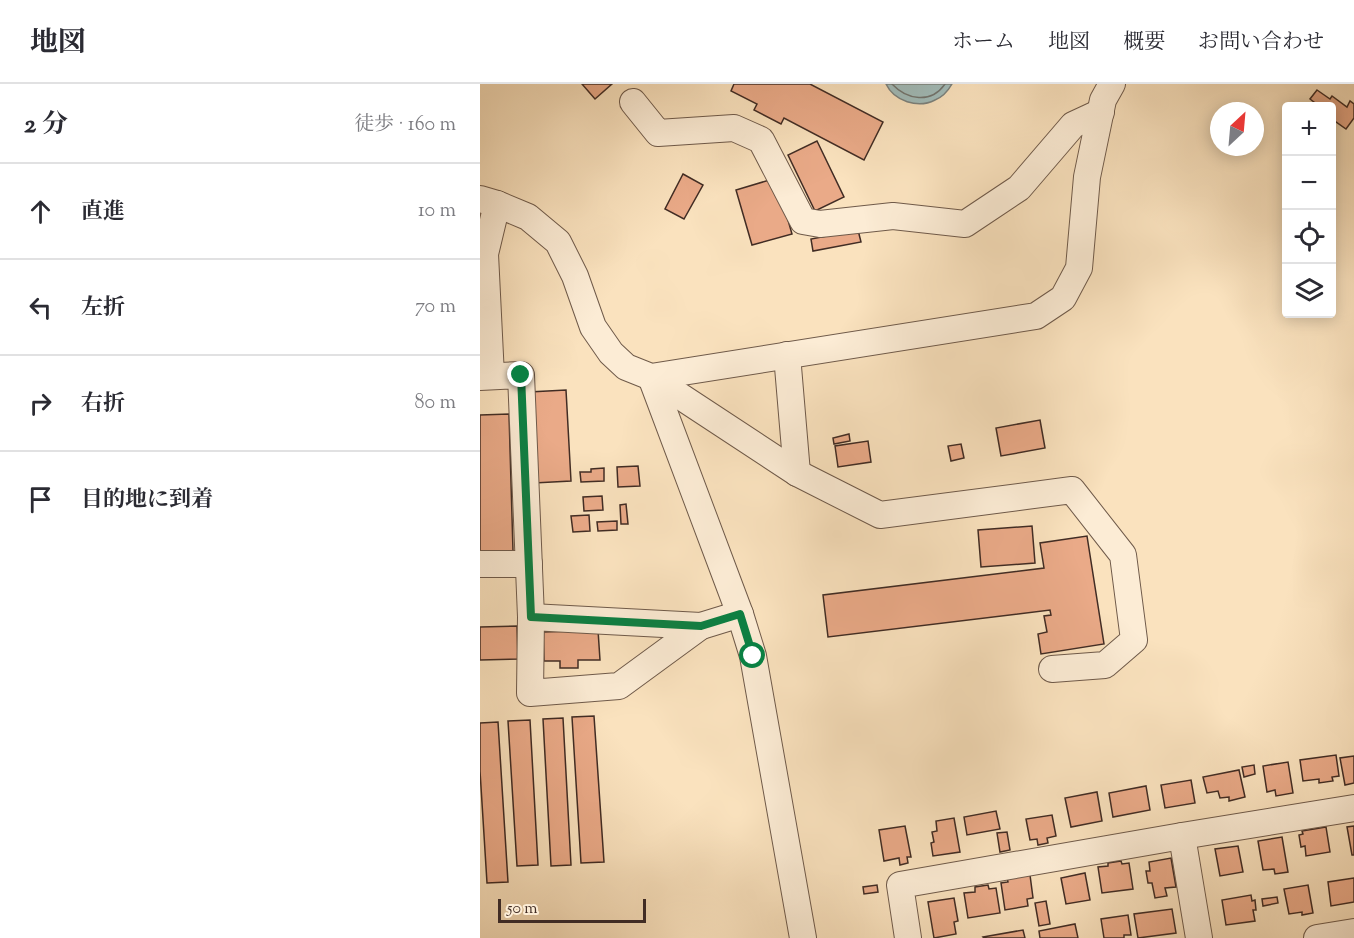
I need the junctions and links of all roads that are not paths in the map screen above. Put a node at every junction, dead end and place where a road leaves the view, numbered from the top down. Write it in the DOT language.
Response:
graph roads {
  1 [pos="1112,84"];
  2 [pos="633,102"];
  3 [pos="1101,112"];
  4 [pos="489,201"];
  5 [pos="787,355"];
  6 [pos="485,376"];
  7 [pos="651,377"];
  8 [pos="797,473"];
  9 [pos="480,564"];
  10 [pos="529,564"];
  11 [pos="740,614"];
  12 [pos="531,617"];
  13 [pos="701,626"];
  14 [pos="1052,669"];
  15 [pos="1354,808"];
  16 [pos="1182,836"];
  17 [pos="1354,932"];
  18 [pos="803,938"];
  19 [pos="908,938"];
  20 [pos="1199,938"];
  21 [pos="1317,938"];
  1 -- 3 [label="street"];
  2 -- 3 [label="street"];
  3 -- 5 [label="street"];
  4 -- 6 [label="street"];
  4 -- 7 [label="street"];
  5 -- 7 [label="street"];
  5 -- 8 [label="street"];
  6 -- 10 [label="street"];
  7 -- 8 [label="street"];
  7 -- 11 [label="street"];
  8 -- 14 [label="street"];
  9 -- 10 [label="street"];
  10 -- 12 [label="street"];
  11 -- 13 [label="street"];
  11 -- 18 [label="street"];
  12 -- 13 [label="street"];
  12 -- 13 [label="street"];
  15 -- 16 [label="street"];
  16 -- 19 [label="street"];
  16 -- 20 [label="street"];
  17 -- 21 [label="street"];
}
